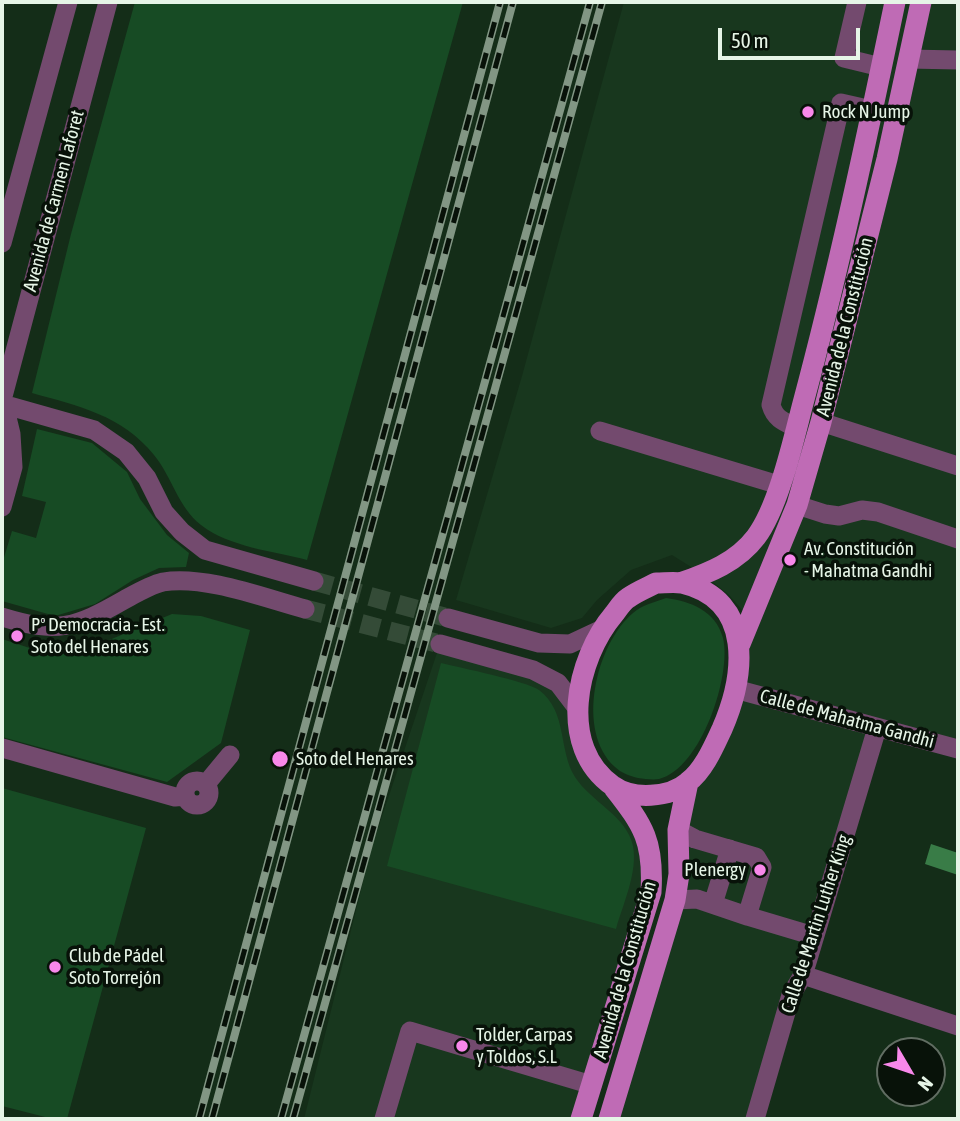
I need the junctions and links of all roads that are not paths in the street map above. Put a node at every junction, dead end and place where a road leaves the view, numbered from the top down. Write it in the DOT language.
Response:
graph roads {
  1 [pos="68,2"];
  2 [pos="108,2"];
  3 [pos="857,2"];
  4 [pos="895,2"];
  5 [pos="920,2"];
  6 [pos="908,59"];
  7 [pos="958,60"];
  8 [pos="881,67"];
  9 [pos="872,110"];
  10 [pos="2,243"];
  11 [pos="2,403"];
  12 [pos="821,422"];
  13 [pos="796,428"];
  14 [pos="600,431"];
  15 [pos="958,467"];
  16 [pos="779,485"];
  17 [pos="797,505"];
  18 [pos="2,507"];
  19 [pos="958,539"];
  20 [pos="314,581"];
  21 [pos="680,583"];
  22 [pos="305,608"];
  23 [pos="2,617"];
  24 [pos="448,618"];
  25 [pos="602,629"];
  26 [pos="440,644"];
  27 [pos="740,644"];
  28 [pos="735,690"];
  29 [pos="577,708"];
  30 [pos="877,728"];
  31 [pos="2,748"];
  32 [pos="958,749"];
  33 [pos="230,755"];
  34 [pos="688,782"];
  35 [pos="614,788"];
  36 [pos="678,830"];
  37 [pos="730,849"];
  38 [pos="675,900"];
  39 [pos="713,904"];
  40 [pos="747,916"];
  41 [pos="814,936"];
  42 [pos="803,975"];
  43 [pos="958,1026"];
  44 [pos="592,1085"];
  45 [pos="384,1119"];
  46 [pos="581,1119"];
  47 [pos="609,1119"];
  48 [pos="754,1119"];
  1 -- 10 [label="street, Avenida de Carmen Laforet"];
  2 -- 11 [label="street, Avenida de Carmen Laforet"];
  3 -- 8 [label="street"];
  4 -- 8 [label="main road, Avenida de la Constitución"];
  5 -- 6 [label="main road, Avenida de la Constitución"];
  6 -- 7 [label="street"];
  6 -- 12 [label="main road, Avenida de la Constitución"];
  8 -- 9 [label="main road, Avenida de la Constitución"];
  9 -- 13 [label="main road, Avenida de la Constitución"];
  9 -- 13 [label="street"];
  11 -- 18 [label="street"];
  11 -- 20 [label="street"];
  12 -- 15 [label="street"];
  12 -- 17 [label="main road, Avenida de la Constitución"];
  13 -- 16 [label="main road, Avenida de la Constitución"];
  14 -- 16 [label="street"];
  16 -- 21 [label="main road, Avenida de la Constitución"];
  17 -- 19 [label="street"];
  17 -- 27 [label="main road, Avenida de la Constitución"];
  21 -- 25 [label="main road"];
  21 -- 27 [label="main road"];
  22 -- 23 [label="street"];
  24 -- 25 [label="street"];
  25 -- 29 [label="main road"];
  26 -- 29 [label="street"];
  27 -- 28 [label="main road"];
  28 -- 30 [label="street, Calle de Mahatma Gandhi"];
  28 -- 34 [label="main road"];
  29 -- 35 [label="main road"];
  30 -- 32 [label="street, Calle de Mahatma Gandhi"];
  30 -- 41 [label="street, Calle de Martin Luther King"];
  31 -- 33 [label="street"];
  34 -- 35 [label="main road"];
  34 -- 36 [label="main road, Avenida de la Constitución"];
  35 -- 44 [label="main road, Avenida de la Constitución"];
  36 -- 37 [label="street"];
  36 -- 38 [label="main road, Avenida de la Constitución"];
  37 -- 39 [label="street"];
  37 -- 40 [label="street"];
  38 -- 39 [label="street"];
  38 -- 47 [label="main road, Avenida de la Constitución"];
  39 -- 40 [label="street"];
  40 -- 41 [label="street"];
  41 -- 42 [label="street, Calle de Martin Luther King"];
  42 -- 43 [label="street"];
  42 -- 48 [label="street, Calle de Martin Luther King"];
  44 -- 45 [label="street"];
  44 -- 46 [label="main road, Avenida de la Constitución"];
}
